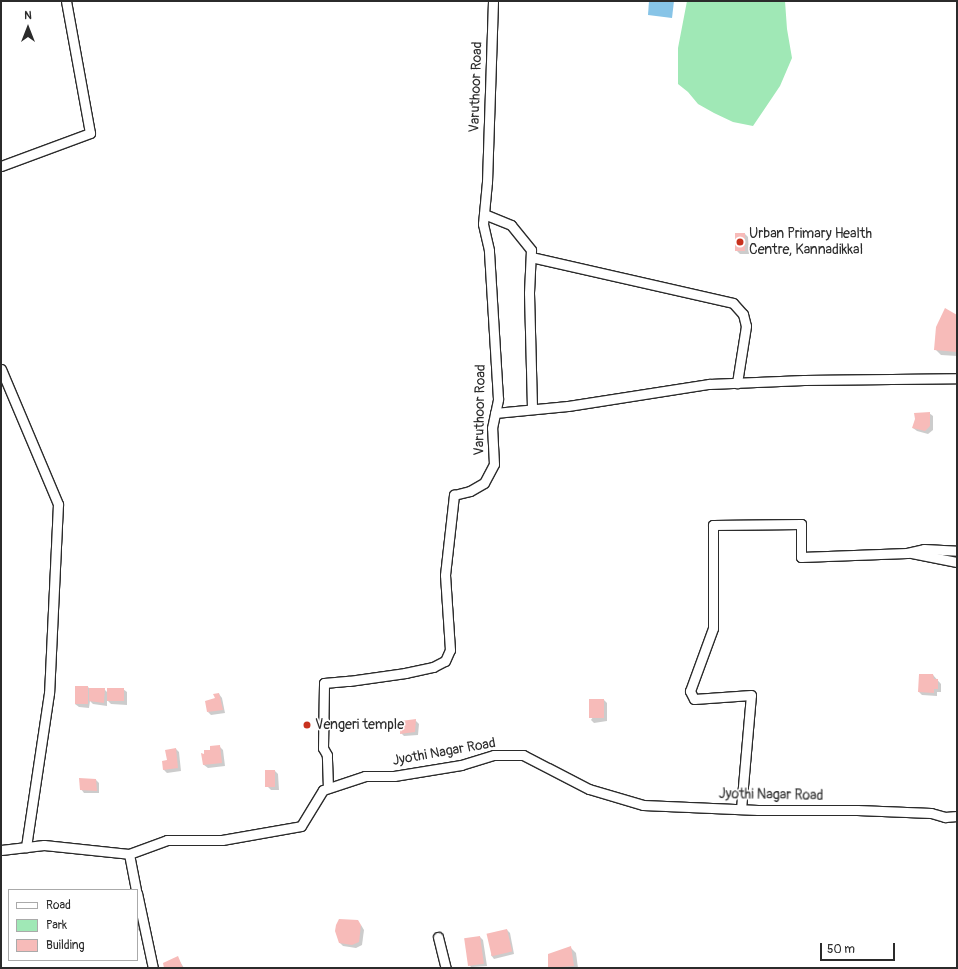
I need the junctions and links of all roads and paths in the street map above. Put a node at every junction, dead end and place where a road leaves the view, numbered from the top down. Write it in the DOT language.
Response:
graph roads {
  1 [pos="66,1"];
  2 [pos="493,1"];
  3 [pos="1,166"];
  4 [pos="484,214"];
  5 [pos="531,257"];
  6 [pos="1,369"];
  7 [pos="957,378"];
  8 [pos="736,383"];
  9 [pos="532,409"];
  10 [pos="495,413"];
  11 [pos="957,551"];
  12 [pos="907,553"];
  13 [pos="957,562"];
  14 [pos="328,788"];
  15 [pos="741,809"];
  16 [pos="957,816"];
  17 [pos="26,847"];
  18 [pos="1,850"];
  19 [pos="129,854"];
  20 [pos="136,889"];
  21 [pos="138,898"];
  22 [pos="438,937"];
  23 [pos="153,968"];
  24 [pos="446,968"];
  1 -- 3 [label="street"];
  2 -- 4 [label="street, Varuthoor Road"];
  4 -- 5 [label="street"];
  4 -- 10 [label="street, Varuthoor Road"];
  5 -- 8 [label="street"];
  5 -- 9 [label="street"];
  6 -- 17 [label="street"];
  7 -- 8 [label="street"];
  8 -- 9 [label="street"];
  9 -- 10 [label="street"];
  10 -- 14 [label="street, Varuthoor Road"];
  11 -- 12 [label="street"];
  12 -- 13 [label="street"];
  12 -- 15 [label="street"];
  14 -- 15 [label="street, Jyothi Nagar Road"];
  14 -- 19 [label="street, Jyothi Nagar Road"];
  15 -- 16 [label="street, Jyothi Nagar Road"];
  17 -- 18 [label="street, Jyothi Nagar Road"];
  17 -- 19 [label="street, Jyothi Nagar Road"];
  19 -- 20 [label="street"];
  21 -- 23 [label="street"];
  22 -- 24 [label="street"];
}
